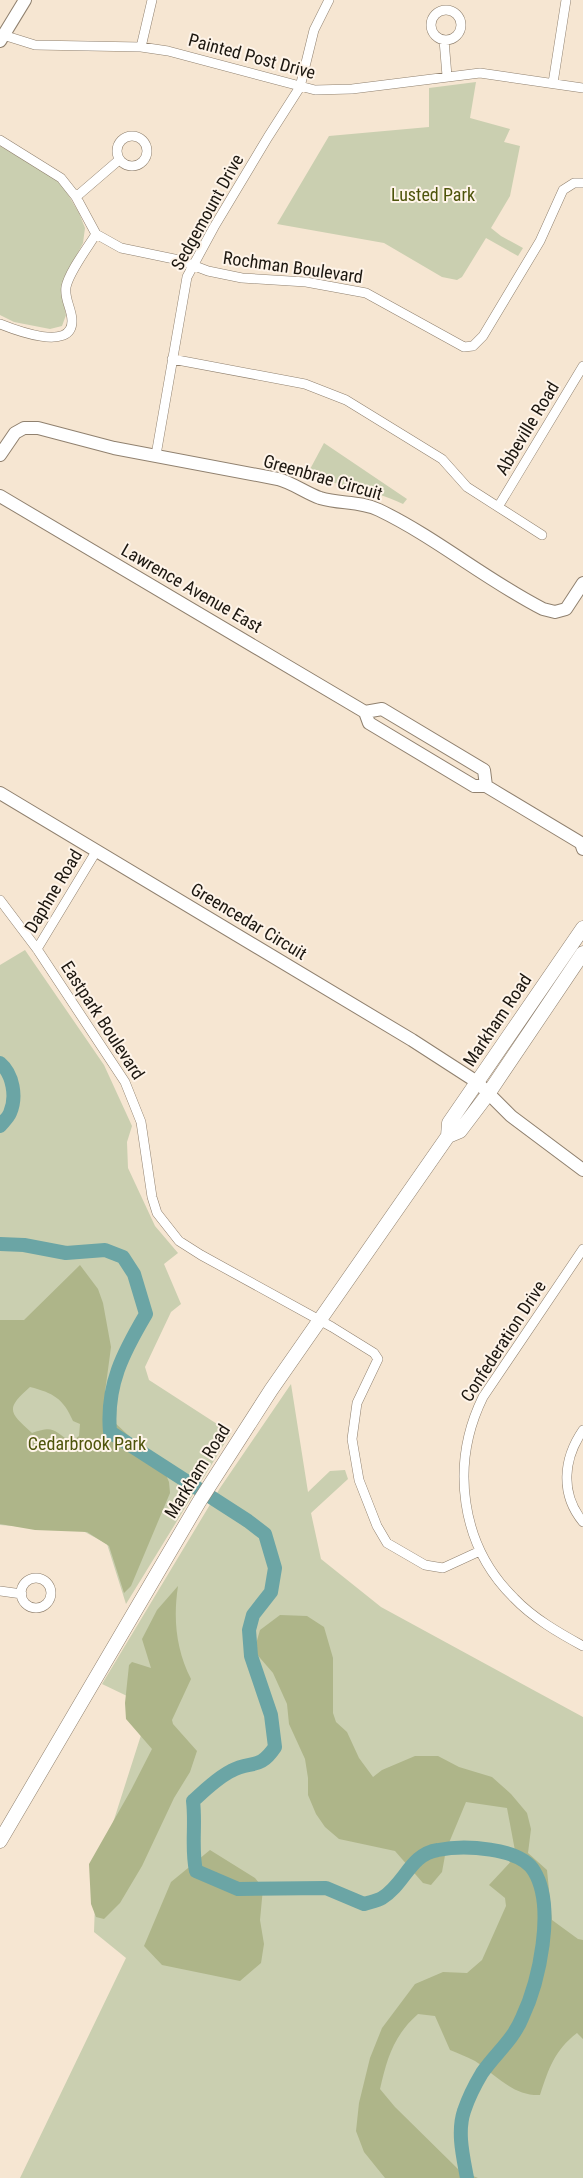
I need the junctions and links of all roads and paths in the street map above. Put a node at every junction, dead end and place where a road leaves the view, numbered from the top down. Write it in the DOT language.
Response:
graph roads {
  1 [pos="25,0"];
  2 [pos="152,0"];
  3 [pos="330,0"];
  4 [pos="566,0"];
  5 [pos="2,38"];
  6 [pos="444,40"];
  7 [pos="141,47"];
  8 [pos="447,76"];
  9 [pos="553,83"];
  10 [pos="300,87"];
  11 [pos="583,88"];
  12 [pos="0,140"];
  13 [pos="119,160"];
  14 [pos="583,183"];
  15 [pos="76,197"];
  16 [pos="96,234"];
  17 [pos="194,266"];
  18 [pos="0,324"];
  19 [pos="172,359"];
  20 [pos="583,366"];
  21 [pos="0,454"];
  22 [pos="156,455"];
  23 [pos="0,496"];
  24 [pos="498,507"];
  25 [pos="542,535"];
  26 [pos="583,583"];
  27 [pos="365,712"];
  28 [pos="486,786"];
  29 [pos="0,792"];
  30 [pos="582,845"];
  31 [pos="97,850"];
  32 [pos="0,900"];
  33 [pos="583,928"];
  34 [pos="37,949"];
  35 [pos="583,953"];
  36 [pos="476,1082"];
  37 [pos="488,1094"];
  38 [pos="448,1136"];
  39 [pos="583,1170"];
  40 [pos="583,1249"];
  41 [pos="320,1320"];
  42 [pos="583,1430"];
  43 [pos="583,1522"];
  44 [pos="480,1551"];
  45 [pos="0,1592"];
  46 [pos="22,1594"];
  47 [pos="583,1646"];
  48 [pos="0,1841"];
  1 -- 5 [label="street"];
  2 -- 7 [label="street"];
  3 -- 10 [label="street, Sedgemount Drive"];
  4 -- 9 [label="street"];
  5 -- 7 [label="street, Painted Post Drive"];
  6 -- 8 [label="street"];
  7 -- 10 [label="street, Painted Post Drive"];
  8 -- 9 [label="street, Painted Post Drive"];
  8 -- 10 [label="street, Painted Post Drive"];
  9 -- 11 [label="street, Painted Post Drive"];
  10 -- 17 [label="street, Sedgemount Drive"];
  12 -- 15 [label="street"];
  13 -- 15 [label="street"];
  14 -- 17 [label="street, Rochman Boulevard"];
  15 -- 16 [label="street"];
  16 -- 17 [label="street, Rochman Boulevard"];
  16 -- 18 [label="street"];
  17 -- 19 [label="street, Sedgemount Drive"];
  19 -- 22 [label="street, Sedgemount Drive"];
  19 -- 24 [label="street"];
  20 -- 24 [label="street, Abbeville Road"];
  21 -- 22 [label="street, Greenbrae Circuit"];
  22 -- 26 [label="street, Greenbrae Circuit"];
  23 -- 27 [label="street, Lawrence Avenue East"];
  24 -- 25 [label="street"];
  27 -- 28 [label="street, Lawrence Avenue East"];
  27 -- 28 [label="street, Lawrence Avenue East"];
  28 -- 30 [label="street, Lawrence Avenue East"];
  29 -- 31 [label="street, Greencedar Circuit"];
  31 -- 34 [label="street, Daphne Road"];
  31 -- 36 [label="street, Greencedar Circuit"];
  32 -- 34 [label="street, Eastpark Boulevard"];
  33 -- 36 [label="main road, Markham Road"];
  34 -- 41 [label="street, Eastpark Boulevard"];
  35 -- 37 [label="main road, Markham Road"];
  36 -- 37 [label="street, Greencedar Circuit"];
  36 -- 38 [label="main road, Markham Road"];
  37 -- 38 [label="main road, Markham Road"];
  37 -- 39 [label="street, Greencedar Circuit"];
  38 -- 41 [label="main road, Markham Road"];
  40 -- 44 [label="street, Confederation Drive"];
  41 -- 44 [label="street, Eastpark Boulevard"];
  41 -- 48 [label="main road, Markham Road"];
  42 -- 43 [label="street"];
  44 -- 47 [label="street, Confederation Drive"];
  45 -- 46 [label="street"];
}
